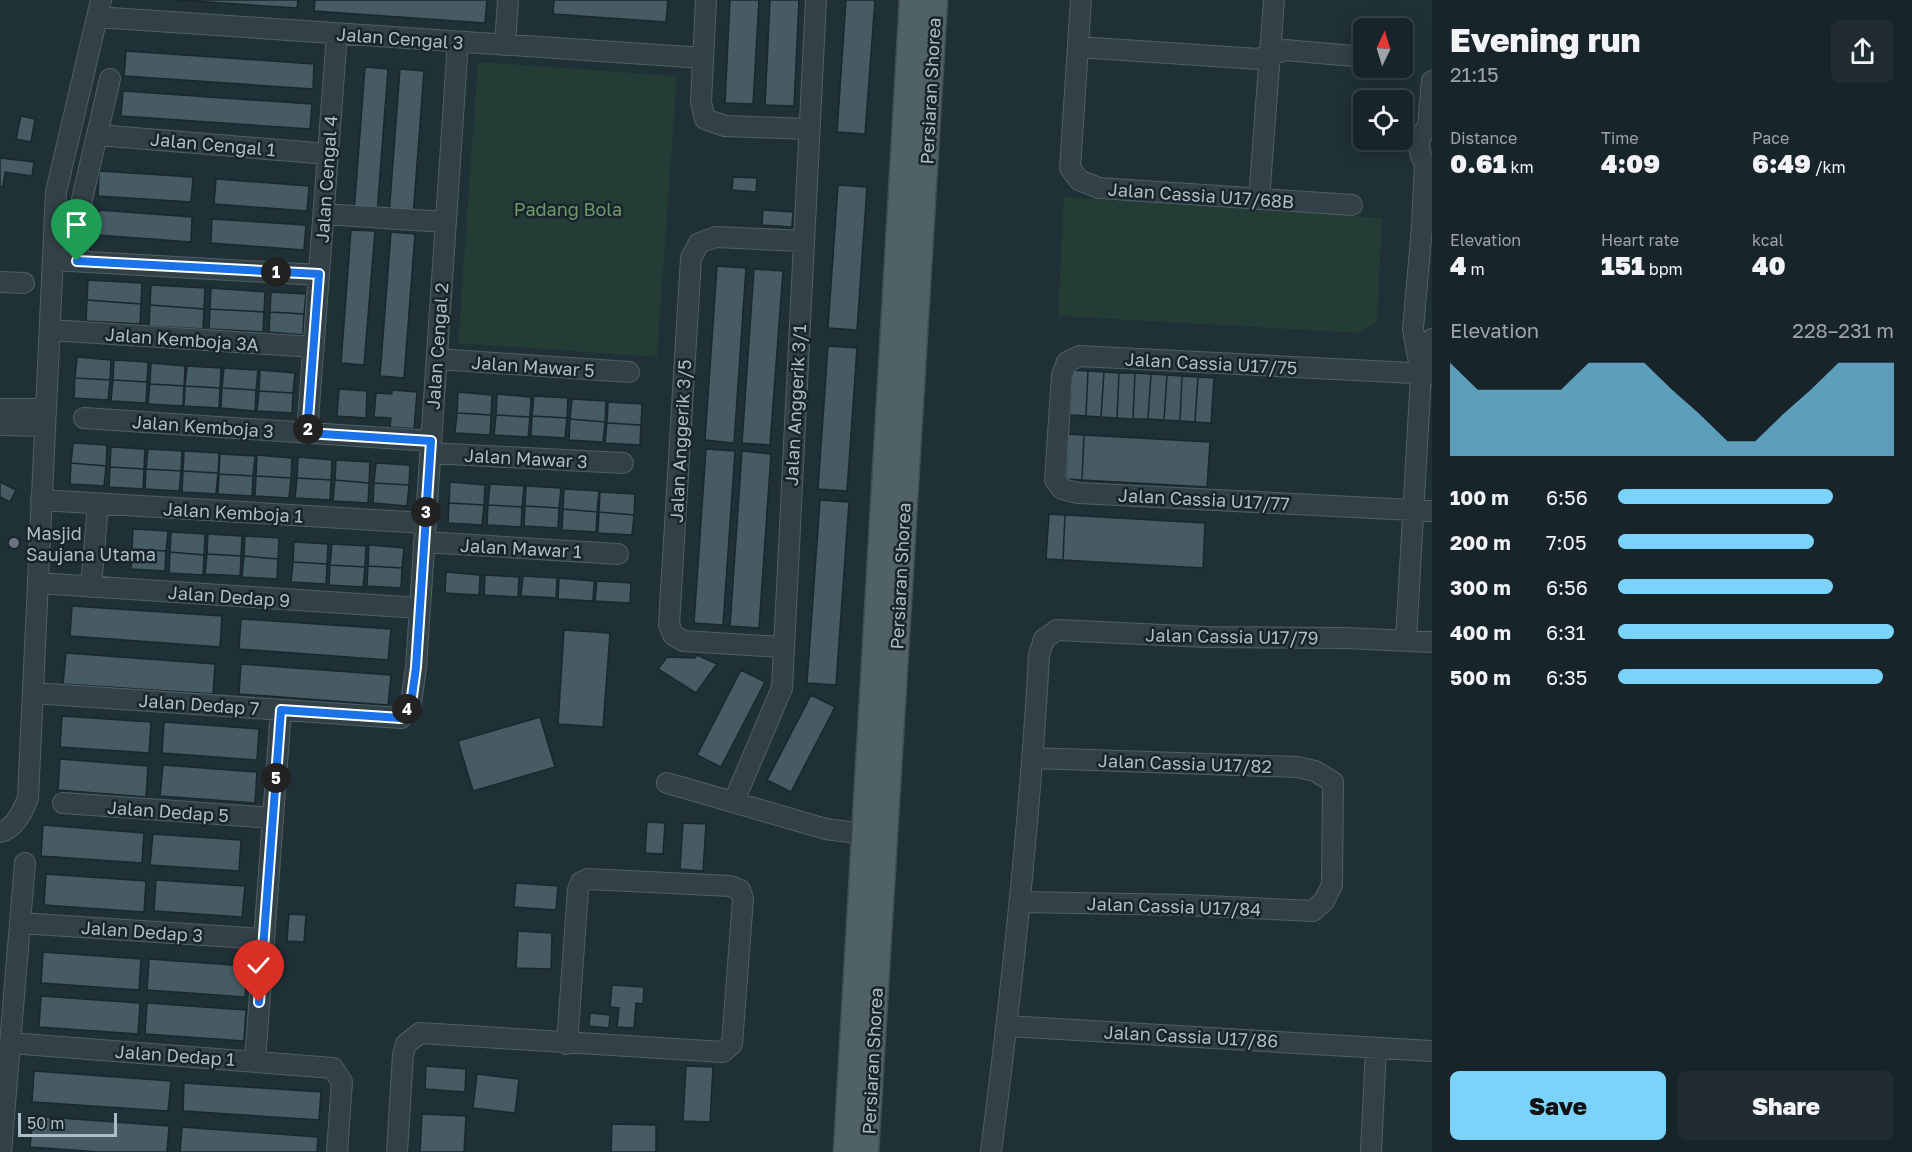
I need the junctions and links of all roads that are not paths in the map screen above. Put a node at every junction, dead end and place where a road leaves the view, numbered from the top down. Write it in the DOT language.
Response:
graph roads {
  1 [pos="508,0"];
  2 [pos="706,0"];
  3 [pos="816,0"];
  4 [pos="912,0"];
  5 [pos="935,0"];
  6 [pos="1081,0"];
  7 [pos="1274,0"];
  8 [pos="99,9"];
  9 [pos="337,34"];
  10 [pos="458,42"];
  11 [pos="505,45"];
  12 [pos="1078,47"];
  13 [pos="1270,55"];
  14 [pos="1353,56"];
  15 [pos="703,58"];
  16 [pos="110,79"];
  17 [pos="1432,81"];
  18 [pos="1430,125"];
  19 [pos="809,129"];
  20 [pos="98,135"];
  21 [pos="328,154"];
  22 [pos="1429,166"];
  23 [pos="1259,199"];
  24 [pos="1353,205"];
  25 [pos="324,214"];
  26 [pos="446,222"];
  27 [pos="803,241"];
  28 [pos="53,260"];
  29 [pos="77,261"];
  30 [pos="319,274"];
  31 [pos="0,282"];
  32 [pos="24,282"];
  33 [pos="50,330"];
  34 [pos="1432,339"];
  35 [pos="314,347"];
  36 [pos="436,359"];
  37 [pos="629,372"];
  38 [pos="1426,374"];
  39 [pos="0,409"];
  40 [pos="44,417"];
  41 [pos="84,418"];
  42 [pos="1058,424"];
  43 [pos="0,425"];
  44 [pos="307,433"];
  45 [pos="431,447"];
  46 [pos="623,463"];
  47 [pos="41,500"];
  48 [pos="98,504"];
  49 [pos="1423,511"];
  50 [pos="425,533"];
  51 [pos="618,554"];
  52 [pos="38,583"];
  53 [pos="91,587"];
  54 [pos="420,608"];
  55 [pos="1406,640"];
  56 [pos="1432,642"];
  57 [pos="782,648"];
  58 [pos="33,693"];
  59 [pos="281,710"];
  60 [pos="401,718"];
  61 [pos="1033,758"];
  62 [pos="888,777"];
  63 [pos="668,783"];
  64 [pos="734,801"];
  65 [pos="63,803"];
  66 [pos="273,818"];
  67 [pos="3,831"];
  68 [pos="864,834"];
  69 [pos="25,863"];
  70 [pos="881,898"];
  71 [pos="1324,901"];
  72 [pos="1020,902"];
  73 [pos="20,923"];
  74 [pos="264,939"];
  75 [pos="1007,1026"];
  76 [pos="10,1043"];
  77 [pos="567,1044"];
  78 [pos="1376,1048"];
  79 [pos="1432,1051"];
  80 [pos="255,1061"];
  81 [pos="1,1152"];
  82 [pos="337,1152"];
  83 [pos="397,1152"];
  84 [pos="846,1152"];
  85 [pos="866,1152"];
  86 [pos="991,1152"];
  87 [pos="1371,1152"];
  1 -- 11 [label="street"];
  2 -- 15 [label="street"];
  3 -- 19 [label="street, Jalan Anggerik 3/1"];
  4 -- 68 [label="main road, Persiaran Shorea"];
  5 -- 62 [label="main road, Persiaran Shorea"];
  6 -- 12 [label="street, Jalan Cassia U17/68B"];
  7 -- 13 [label="street"];
  8 -- 9 [label="street, Jalan Cengal 3"];
  8 -- 28 [label="street"];
  9 -- 10 [label="street, Jalan Cengal 3"];
  9 -- 21 [label="street, Jalan Cengal 4"];
  10 -- 11 [label="street, Jalan Cengal 3"];
  10 -- 26 [label="street, Jalan Cengal 2"];
  11 -- 15 [label="street, Jalan Cengal 3"];
  12 -- 13 [label="street"];
  12 -- 23 [label="street, Jalan Cassia U17/68B"];
  13 -- 14 [label="street"];
  13 -- 23 [label="street"];
  15 -- 19 [label="street"];
  16 -- 20 [label="street"];
  17 -- 18 [label="street"];
  18 -- 22 [label="street"];
  19 -- 27 [label="street, Jalan Anggerik 3/1"];
  20 -- 21 [label="street, Jalan Cengal 1"];
  20 -- 29 [label="street"];
  21 -- 25 [label="street, Jalan Cengal 4"];
  22 -- 38 [label="street"];
  23 -- 24 [label="street, Jalan Cassia U17/68B"];
  25 -- 26 [label="street"];
  25 -- 30 [label="street, Jalan Cengal 4"];
  26 -- 36 [label="street, Jalan Cengal 2"];
  27 -- 57 [label="street, Jalan Anggerik 3/1"];
  27 -- 57 [label="street, Jalan Anggerik 3/5"];
  28 -- 29 [label="street"];
  28 -- 33 [label="street"];
  29 -- 30 [label="street"];
  30 -- 35 [label="street, Jalan Cengal 4"];
  31 -- 32 [label="street"];
  33 -- 35 [label="street, Jalan Kemboja 3A"];
  33 -- 40 [label="street"];
  34 -- 38 [label="street"];
  35 -- 44 [label="street, Jalan Cengal 4"];
  36 -- 37 [label="street, Jalan Mawar 5"];
  36 -- 45 [label="street, Jalan Cengal 2"];
  38 -- 42 [label="street, Jalan Cassia U17/75"];
  38 -- 49 [label="street"];
  39 -- 40 [label="street"];
  40 -- 43 [label="street"];
  40 -- 47 [label="street"];
  41 -- 44 [label="street, Jalan Kemboja 3"];
  42 -- 49 [label="street, Jalan Cassia U17/77"];
  44 -- 45 [label="street, Jalan Kemboja 3"];
  45 -- 46 [label="street, Jalan Mawar 3"];
  45 -- 50 [label="street, Jalan Cengal 2"];
  47 -- 48 [label="street, Jalan Kemboja 1"];
  47 -- 52 [label="street"];
  48 -- 50 [label="street, Jalan Kemboja 1"];
  48 -- 53 [label="street"];
  49 -- 55 [label="street"];
  50 -- 51 [label="street, Jalan Mawar 1"];
  50 -- 54 [label="street, Jalan Cengal 2"];
  52 -- 53 [label="street, Jalan Dedap 9"];
  52 -- 58 [label="street"];
  53 -- 54 [label="street, Jalan Dedap 9"];
  54 -- 60 [label="street, Jalan Cengal 2"];
  55 -- 56 [label="street, Jalan Cassia U17/79"];
  55 -- 61 [label="street, Jalan Cassia U17/79"];
  57 -- 64 [label="street, Jalan Anggerik 3/1"];
  58 -- 59 [label="street, Jalan Dedap 7"];
  58 -- 67 [label="street"];
  59 -- 60 [label="street, Jalan Dedap 7"];
  59 -- 66 [label="street"];
  61 -- 71 [label="street, Jalan Cassia U17/82"];
  61 -- 72 [label="street"];
  62 -- 68 [label="main road"];
  62 -- 70 [label="main road, Persiaran Shorea"];
  63 -- 64 [label="street"];
  64 -- 68 [label="street"];
  65 -- 66 [label="street, Jalan Dedap 5"];
  66 -- 74 [label="street"];
  68 -- 70 [label="main road"];
  68 -- 84 [label="main road, Persiaran Shorea"];
  69 -- 73 [label="street"];
  70 -- 85 [label="main road, Persiaran Shorea"];
  71 -- 72 [label="street, Jalan Cassia U17/84"];
  72 -- 75 [label="street"];
  73 -- 74 [label="street, Jalan Dedap 3"];
  73 -- 76 [label="street"];
  74 -- 80 [label="street"];
  75 -- 78 [label="street, Jalan Cassia U17/86"];
  75 -- 86 [label="street"];
  76 -- 80 [label="street, Jalan Dedap 1"];
  76 -- 81 [label="street"];
  77 -- 77 [label="street"];
  77 -- 83 [label="street"];
  78 -- 79 [label="street, Jalan Cassia U17/86"];
  78 -- 87 [label="street"];
  80 -- 82 [label="street, Jalan Dedap 1"];
}
